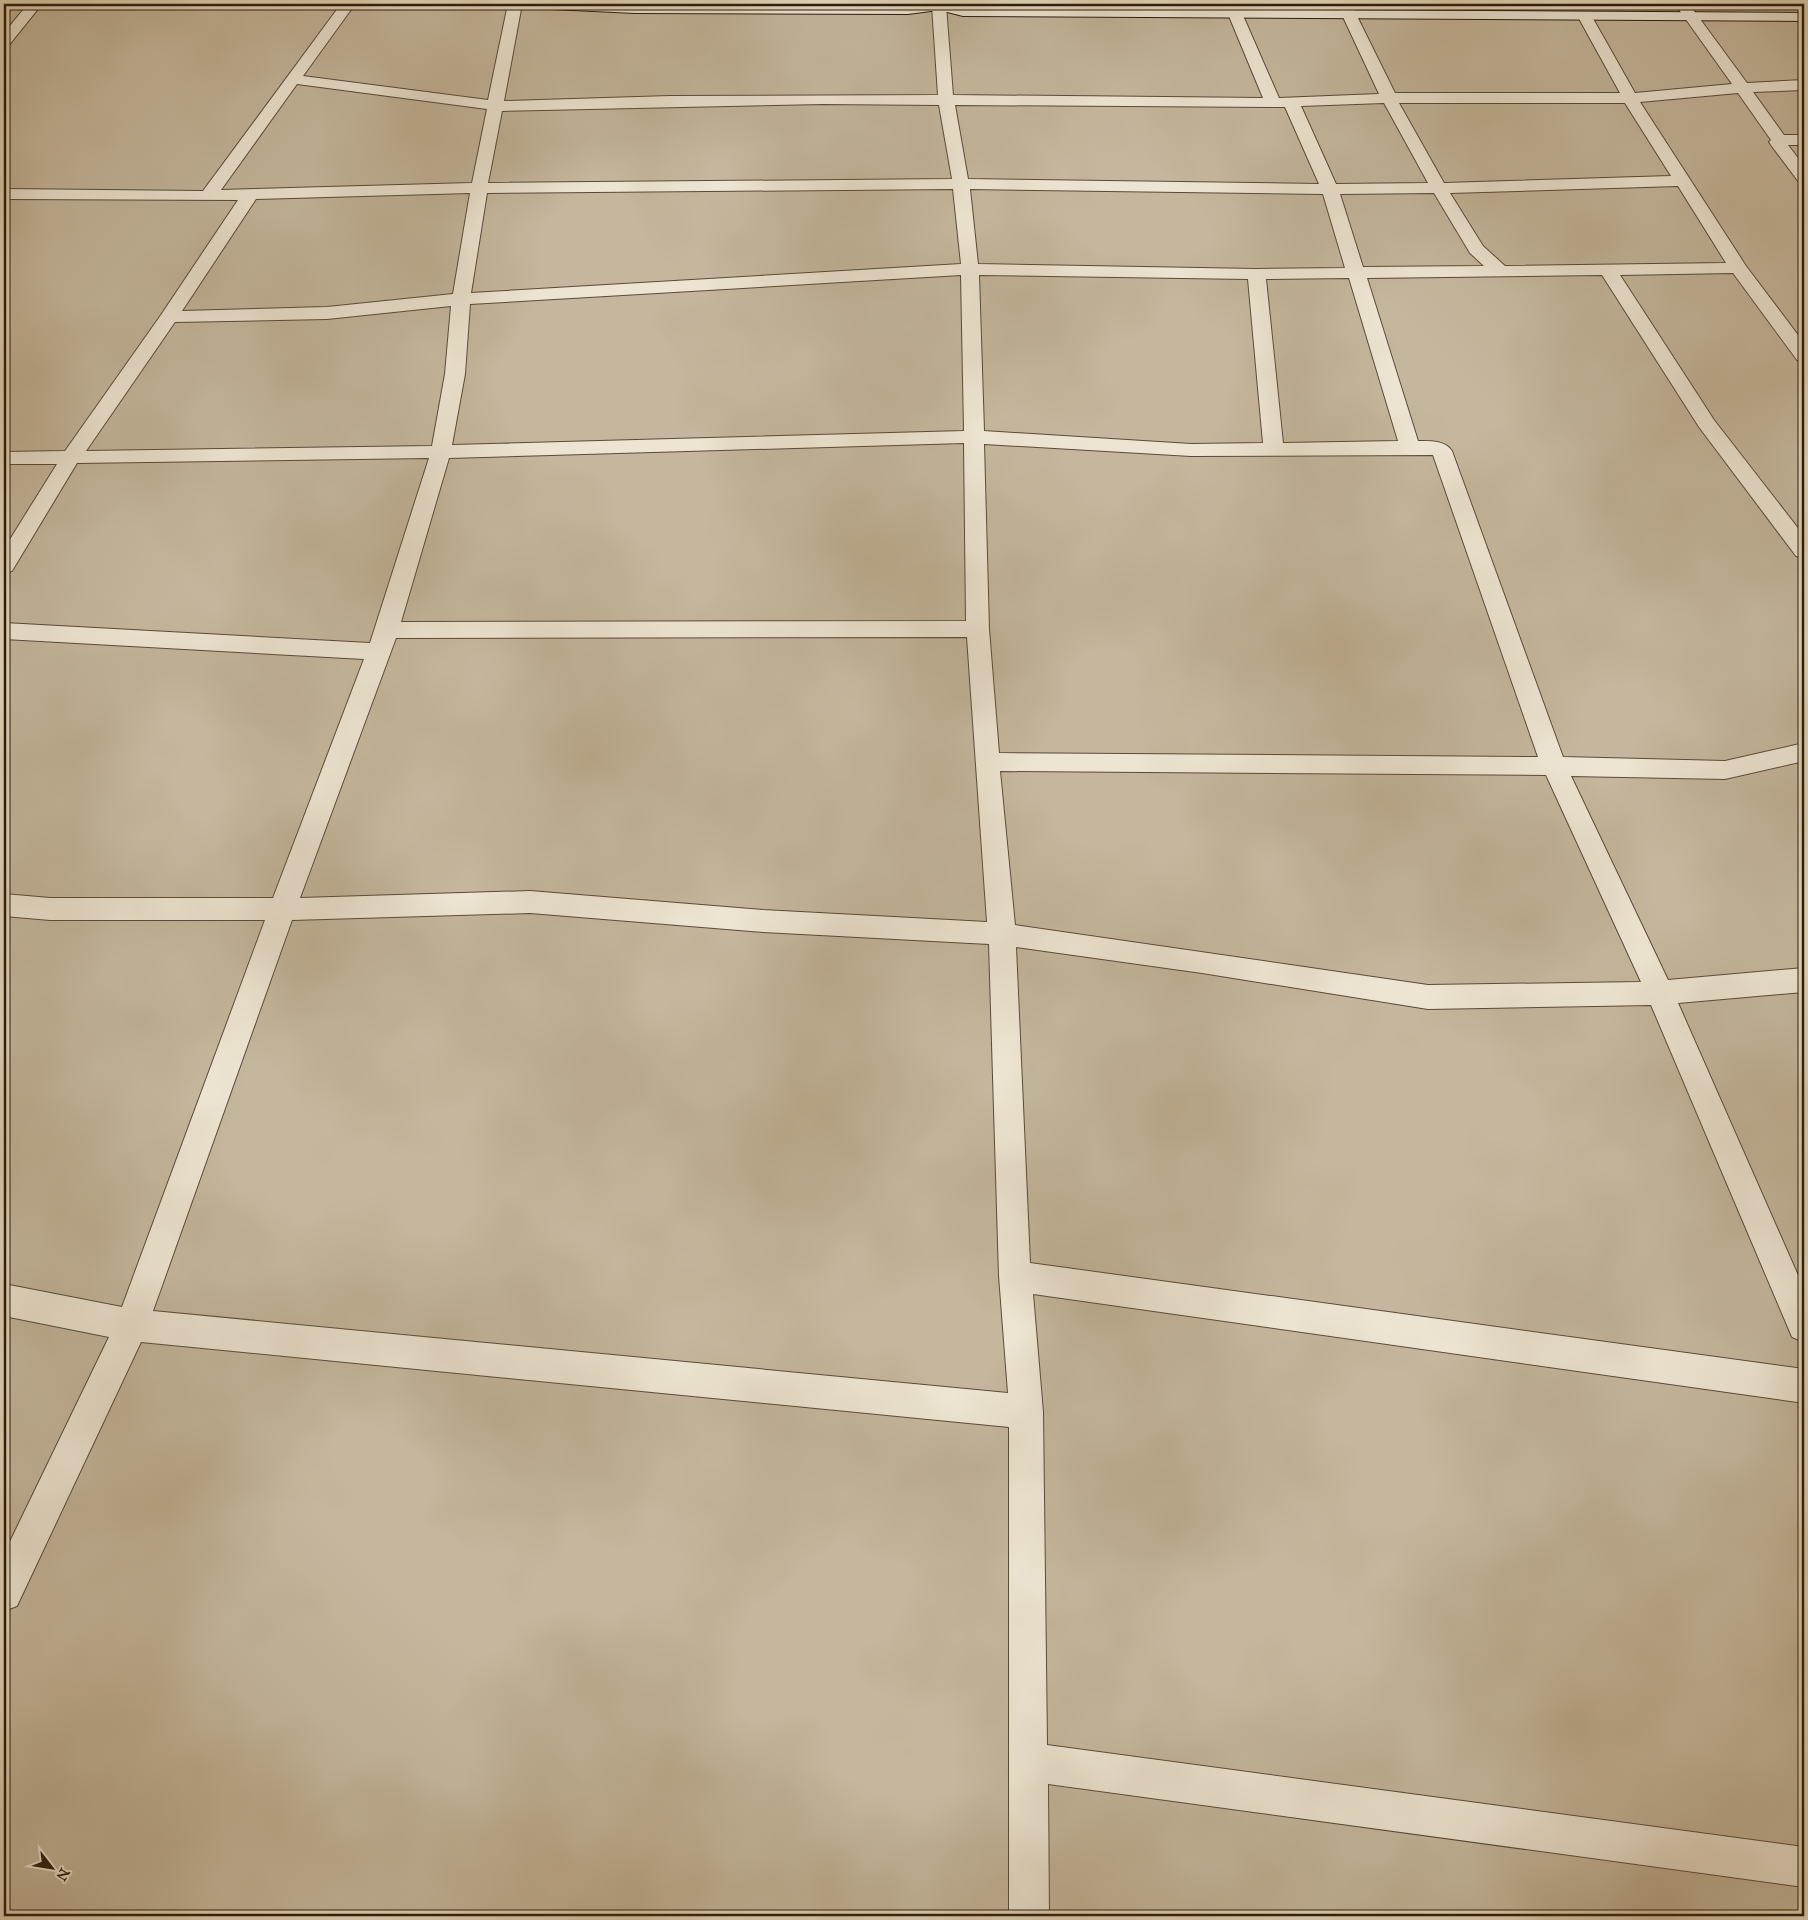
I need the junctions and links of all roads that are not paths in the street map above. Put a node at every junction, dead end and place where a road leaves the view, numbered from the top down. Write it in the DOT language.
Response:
graph roads {
  1 [pos="35,4"];
  2 [pos="348,4"];
  3 [pos="515,4"];
  4 [pos="530,4"];
  5 [pos="1682,4"];
  6 [pos="940,6"];
  7 [pos="906,7"];
  8 [pos="1046,8"];
  9 [pos="1233,9"];
  10 [pos="1346,9"];
  11 [pos="1584,15"];
  12 [pos="1692,16"];
  13 [pos="1804,17"];
  14 [pos="4,42"];
  15 [pos="293,79"];
  16 [pos="1804,84"];
  17 [pos="1742,88"];
  18 [pos="1389,98"];
  19 [pos="1630,98"];
  20 [pos="946,101"];
  21 [pos="1282,103"];
  22 [pos="496,106"];
  23 [pos="1779,140"];
  24 [pos="1804,140"];
  25 [pos="1804,178"];
  26 [pos="1684,181"];
  27 [pos="961,184"];
  28 [pos="480,188"];
  29 [pos="1439,188"];
  30 [pos="1330,189"];
  31 [pos="4,194"];
  32 [pos="250,195"];
  33 [pos="208,196"];
  34 [pos="1738,268"];
  35 [pos="970,270"];
  36 [pos="1608,270"];
  37 [pos="1500,271"];
  38 [pos="1356,273"];
  39 [pos="1256,274"];
  40 [pos="461,299"];
  41 [pos="169,317"];
  42 [pos="1804,356"];
  43 [pos="974,437"];
  44 [pos="1410,448"];
  45 [pos="1274,449"];
  46 [pos="441,452"];
  47 [pos="71,457"];
  48 [pos="4,458"];
  49 [pos="1804,551"];
  50 [pos="4,566"];
  51 [pos="978,629"];
  52 [pos="4,631"];
  53 [pos="383,641"];
  54 [pos="1804,752"];
  55 [pos="987,762"];
  56 [pos="1554,766"];
  57 [pos="4,905"];
  58 [pos="282,909"];
  59 [pos="1002,934"];
  60 [pos="1804,980"];
  61 [pos="1660,993"];
  62 [pos="1015,1276"];
  63 [pos="4,1300"];
  64 [pos="132,1325"];
  65 [pos="1804,1326"];
  66 [pos="1804,1386"];
  67 [pos="1026,1412"];
  68 [pos="4,1593"];
  69 [pos="1028,1762"];
  70 [pos="1804,1867"];
  71 [pos="1028,1916"];
  1 -- 14 [label="street"];
  2 -- 15 [label="street"];
  3 -- 22 [label="street"];
  4 -- 7 [label="street"];
  5 -- 12 [label="street"];
  6 -- 7 [label="street"];
  6 -- 8 [label="street"];
  6 -- 20 [label="street"];
  8 -- 9 [label="street"];
  9 -- 10 [label="street"];
  9 -- 21 [label="street"];
  10 -- 11 [label="street"];
  10 -- 18 [label="street"];
  11 -- 12 [label="street"];
  11 -- 19 [label="street"];
  12 -- 13 [label="street"];
  12 -- 17 [label="street"];
  15 -- 22 [label="street"];
  15 -- 33 [label="street"];
  16 -- 17 [label="street"];
  17 -- 19 [label="street"];
  17 -- 23 [label="street"];
  18 -- 19 [label="street"];
  18 -- 21 [label="street"];
  18 -- 29 [label="street"];
  19 -- 26 [label="street"];
  20 -- 21 [label="street"];
  20 -- 22 [label="street"];
  20 -- 27 [label="street"];
  21 -- 30 [label="street"];
  22 -- 28 [label="street"];
  23 -- 24 [label="street"];
  23 -- 25 [label="street"];
  26 -- 29 [label="street"];
  26 -- 34 [label="street"];
  27 -- 28 [label="street"];
  27 -- 30 [label="street"];
  27 -- 35 [label="street"];
  28 -- 32 [label="street"];
  28 -- 40 [label="street"];
  29 -- 30 [label="street"];
  29 -- 37 [label="street"];
  30 -- 38 [label="street"];
  31 -- 33 [label="street"];
  32 -- 33 [label="street"];
  32 -- 41 [label="street"];
  34 -- 36 [label="street"];
  34 -- 42 [label="street"];
  35 -- 39 [label="street"];
  35 -- 40 [label="street"];
  35 -- 43 [label="street"];
  36 -- 37 [label="street"];
  36 -- 49 [label="street"];
  37 -- 38 [label="street"];
  38 -- 39 [label="street"];
  38 -- 44 [label="street"];
  39 -- 45 [label="street"];
  40 -- 41 [label="street"];
  40 -- 46 [label="street"];
  41 -- 47 [label="street"];
  43 -- 45 [label="street"];
  43 -- 46 [label="street"];
  43 -- 51 [label="street"];
  44 -- 45 [label="street"];
  44 -- 56 [label="street"];
  46 -- 47 [label="street"];
  46 -- 53 [label="street"];
  47 -- 48 [label="street"];
  47 -- 50 [label="street"];
  51 -- 53 [label="street"];
  51 -- 55 [label="street"];
  52 -- 53 [label="street"];
  53 -- 58 [label="street"];
  54 -- 56 [label="street"];
  55 -- 56 [label="street"];
  55 -- 59 [label="street"];
  56 -- 61 [label="street"];
  57 -- 58 [label="street"];
  58 -- 59 [label="street"];
  58 -- 64 [label="street"];
  59 -- 61 [label="street"];
  59 -- 62 [label="street"];
  60 -- 61 [label="street"];
  61 -- 65 [label="street"];
  62 -- 66 [label="street"];
  62 -- 67 [label="street"];
  63 -- 64 [label="street"];
  64 -- 67 [label="street"];
  64 -- 68 [label="street"];
  67 -- 69 [label="street"];
  69 -- 70 [label="street"];
  69 -- 71 [label="street"];
}
